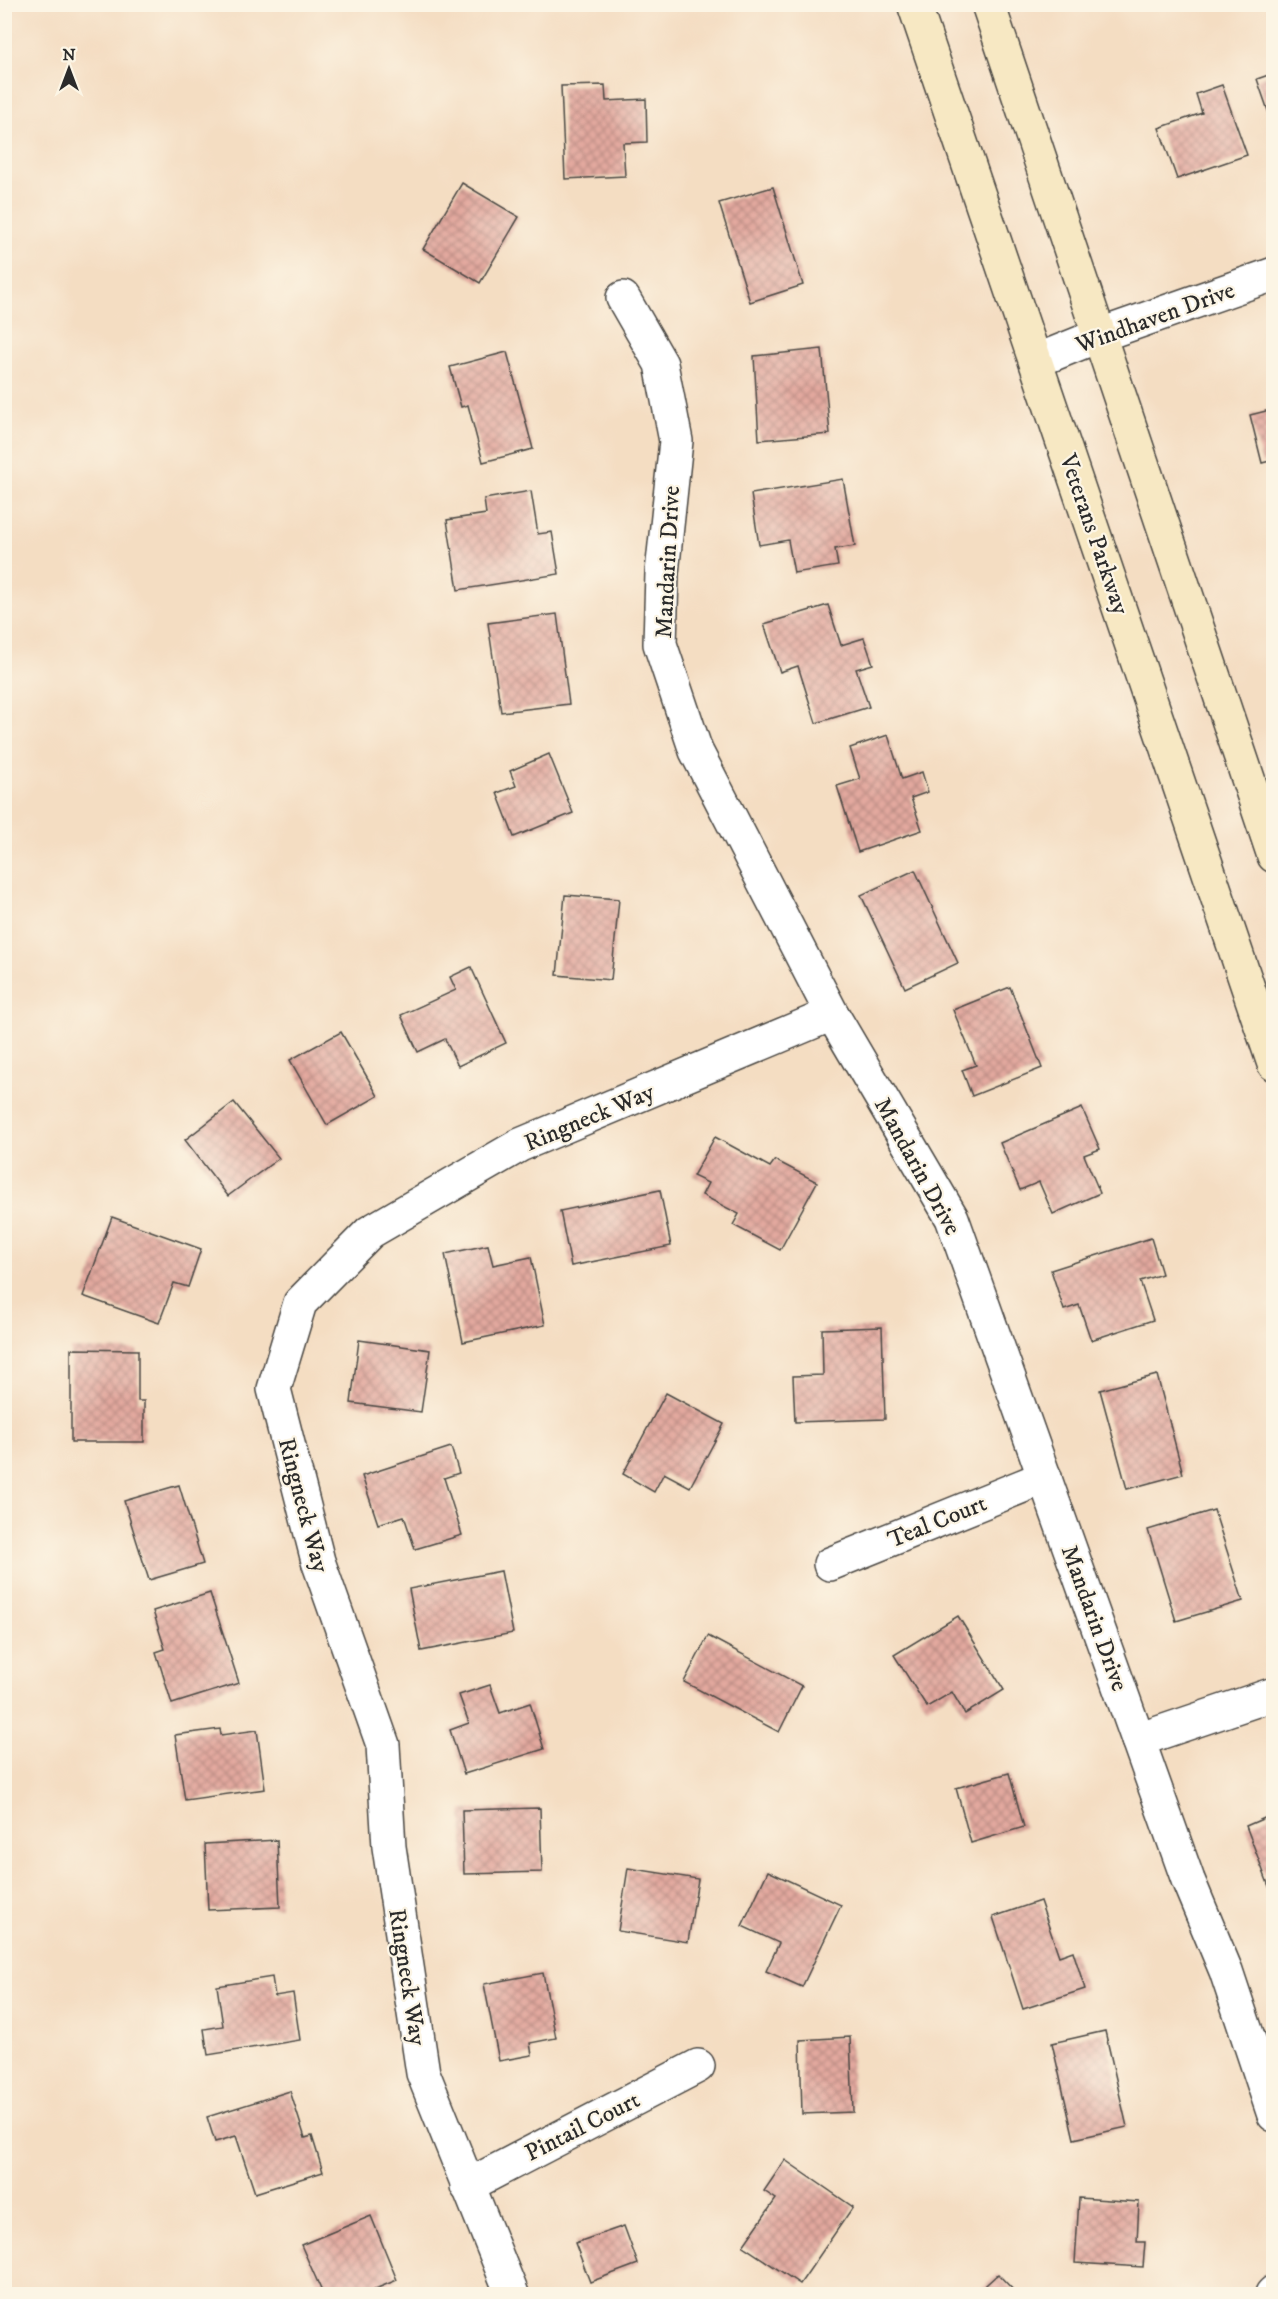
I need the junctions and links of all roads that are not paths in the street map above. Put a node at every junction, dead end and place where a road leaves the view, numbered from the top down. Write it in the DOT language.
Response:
graph roads {
  1 [pos="914,4"];
  2 [pos="988,4"];
  3 [pos="1274,274"];
  4 [pos="623,298"];
  5 [pos="1100,335"];
  6 [pos="1036,361"];
  7 [pos="1272,844"];
  8 [pos="832,1014"];
  9 [pos="1274,1064"];
  10 [pos="1045,1477"];
  11 [pos="830,1564"];
  12 [pos="1274,1694"];
  13 [pos="1138,1740"];
  14 [pos="698,2066"];
  15 [pos="1274,2115"];
  16 [pos="467,2186"];
  17 [pos="512,2295"];
  1 -- 6 [label="main road, Veterans Parkway"];
  2 -- 5 [label="main road"];
  3 -- 5 [label="street, Windhaven Drive"];
  4 -- 8 [label="street, Mandarin Drive"];
  5 -- 6 [label="street, Windhaven Drive"];
  5 -- 7 [label="main road"];
  6 -- 9 [label="main road, Veterans Parkway"];
  8 -- 10 [label="street, Mandarin Drive"];
  8 -- 16 [label="street, Ringneck Way"];
  10 -- 11 [label="street, Teal Court"];
  10 -- 13 [label="street, Mandarin Drive"];
  12 -- 13 [label="street"];
  13 -- 15 [label="street, Mandarin Drive"];
  14 -- 16 [label="street, Pintail Court"];
  16 -- 17 [label="street, Ringneck Way"];
}
